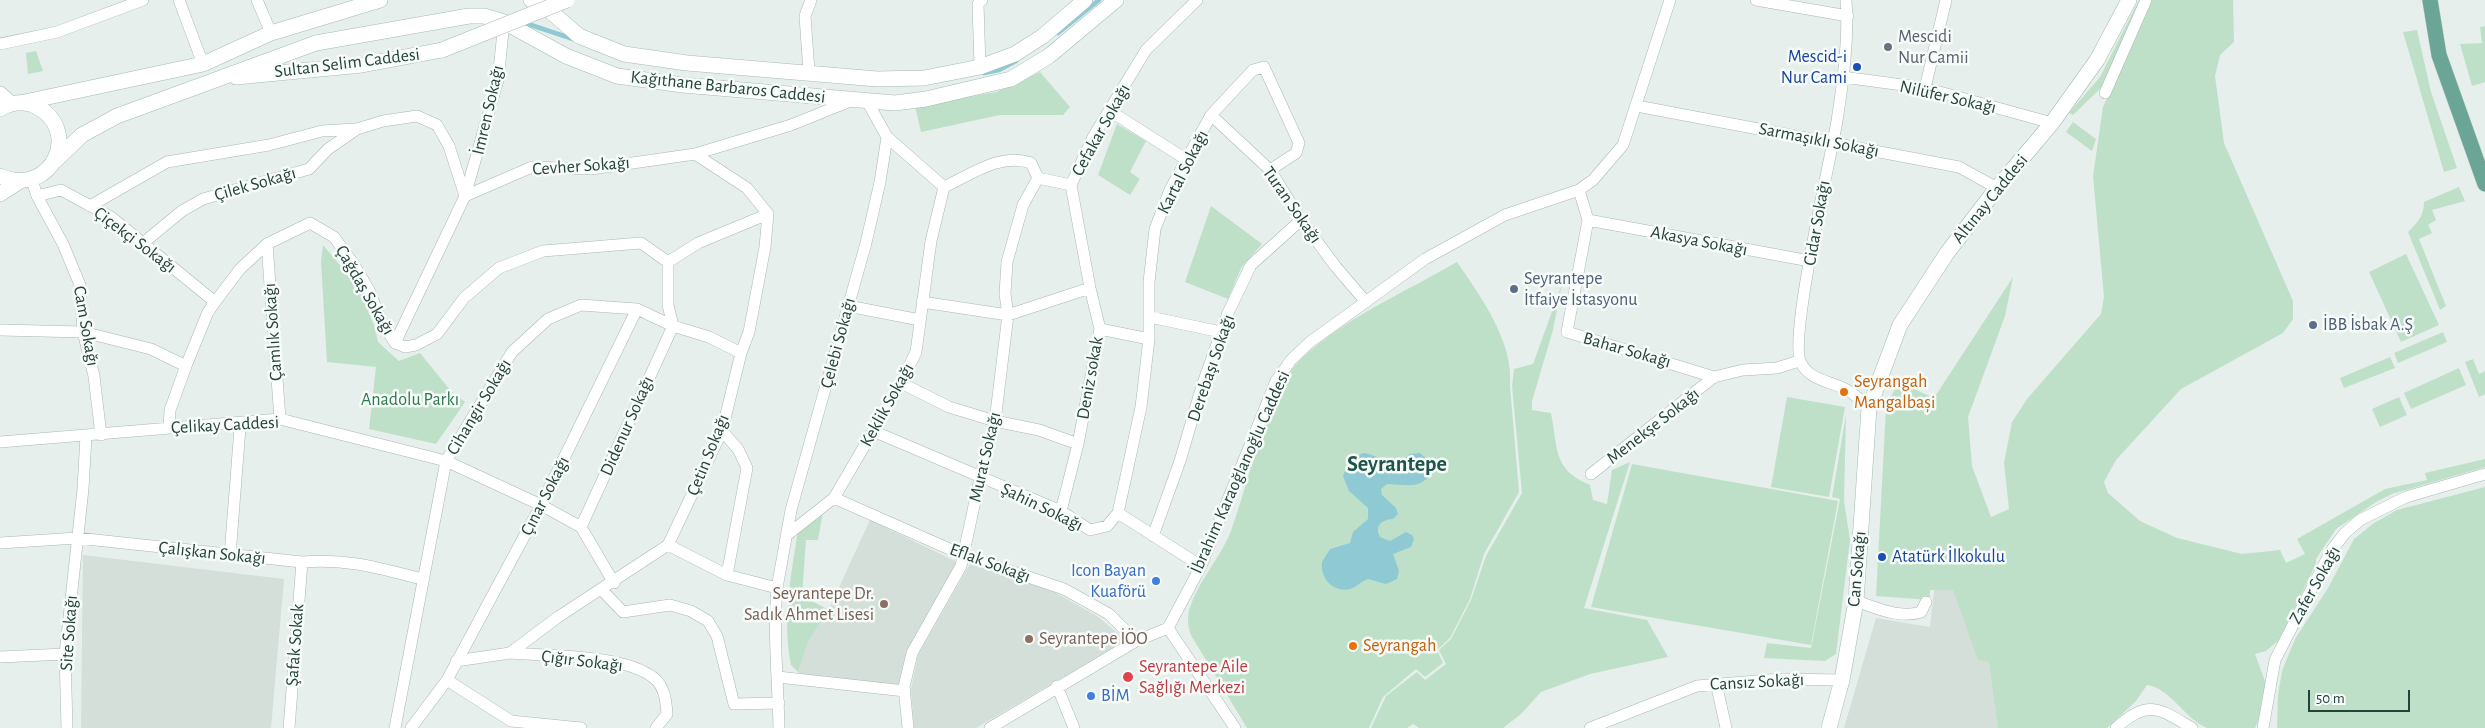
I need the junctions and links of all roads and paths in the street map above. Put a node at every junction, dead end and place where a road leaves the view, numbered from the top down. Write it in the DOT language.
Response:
graph roads {
  1 [pos="143,0"];
  2 [pos="179,0"];
  3 [pos="257,0"];
  4 [pos="380,0"];
  5 [pos="531,0"];
  6 [pos="567,0"];
  7 [pos="811,0"];
  8 [pos="982,0"];
  9 [pos="1085,0"];
  10 [pos="1116,0"];
  11 [pos="1197,0"];
  12 [pos="1670,0"];
  13 [pos="1756,0"];
  14 [pos="1846,0"];
  15 [pos="1946,0"];
  16 [pos="2129,0"];
  17 [pos="2146,0"];
  18 [pos="2430,0"];
  19 [pos="113,5"];
  20 [pos="1848,16"];
  21 [pos="504,22"];
  22 [pos="271,33"];
  23 [pos="0,44"];
  24 [pos="688,62"];
  25 [pos="203,64"];
  26 [pos="980,66"];
  27 [pos="809,72"];
  28 [pos="1843,76"];
  29 [pos="208,81"];
  30 [pos="683,85"];
  31 [pos="1925,88"];
  32 [pos="2105,93"];
  33 [pos="820,97"];
  34 [pos="861,100"];
  35 [pos="8,102"];
  36 [pos="1637,106"];
  37 [pos="1110,111"];
  38 [pos="1211,115"];
  39 [pos="2052,123"];
  40 [pos="357,129"];
  41 [pos="887,137"];
  42 [pos="1832,143"];
  43 [pos="695,154"];
  44 [pos="1187,160"];
  45 [pos="55,161"];
  46 [pos="1270,170"];
  47 [pos="0,176"];
  48 [pos="1038,178"];
  49 [pos="26,181"];
  50 [pos="1071,184"];
  51 [pos="2485,184"];
  52 [pos="944,187"];
  53 [pos="1997,188"];
  54 [pos="1579,190"];
  55 [pos="0,194"];
  56 [pos="37,196"];
  57 [pos="465,196"];
  58 [pos="90,206"];
  59 [pos="768,214"];
  60 [pos="1301,220"];
  61 [pos="1588,220"];
  62 [pos="143,243"];
  63 [pos="267,244"];
  64 [pos="668,262"];
  65 [pos="1810,262"];
  66 [pos="1090,288"];
  67 [pos="215,302"];
  68 [pos="922,302"];
  69 [pos="1366,302"];
  70 [pos="848,306"];
  71 [pos="637,309"];
  72 [pos="1008,315"];
  73 [pos="1150,317"];
  74 [pos="920,320"];
  75 [pos="673,326"];
  76 [pos="1100,329"];
  77 [pos="0,330"];
  78 [pos="83,332"];
  79 [pos="1221,332"];
  80 [pos="1149,339"];
  81 [pos="395,343"];
  82 [pos="741,353"];
  83 [pos="1799,361"];
  84 [pos="186,366"];
  85 [pos="1714,377"];
  86 [pos="901,383"];
  87 [pos="1869,408"];
  88 [pos="280,419"];
  89 [pos="995,421"];
  90 [pos="250,422"];
  91 [pos="169,428"];
  92 [pos="722,431"];
  93 [pos="873,431"];
  94 [pos="100,435"];
  95 [pos="86,436"];
  96 [pos="0,442"];
  97 [pos="1078,444"];
  98 [pos="446,461"];
  99 [pos="1591,474"];
  100 [pos="2485,474"];
  101 [pos="980,478"];
  102 [pos="834,498"];
  103 [pos="541,505"];
  104 [pos="1061,511"];
  105 [pos="1118,513"];
  106 [pos="581,527"];
  107 [pos="787,535"];
  108 [pos="1153,536"];
  109 [pos="77,538"];
  110 [pos="0,543"];
  111 [pos="668,545"];
  112 [pos="963,554"];
  113 [pos="230,555"];
  114 [pos="302,562"];
  115 [pos="1201,566"];
  116 [pos="727,575"];
  117 [pos="422,579"];
  118 [pos="614,583"];
  119 [pos="777,588"];
  120 [pos="602,590"];
  121 [pos="1856,601"];
  122 [pos="1926,602"];
  123 [pos="1168,628"];
  124 [pos="1136,641"];
  125 [pos="510,653"];
  126 [pos="65,654"];
  127 [pos="0,656"];
  128 [pos="456,661"];
  129 [pos="778,677"];
  130 [pos="447,680"];
  131 [pos="1842,680"];
  132 [pos="1716,683"];
  133 [pos="1057,686"];
  134 [pos="904,691"];
  135 [pos="779,703"];
  136 [pos="510,724"];
  137 [pos="67,728"];
  138 [pos="289,728"];
  139 [pos="395,728"];
  140 [pos="411,728"];
  141 [pos="581,728"];
  142 [pos="656,728"];
  143 [pos="779,728"];
  144 [pos="908,728"];
  145 [pos="990,728"];
  146 [pos="1074,728"];
  147 [pos="1235,728"];
  148 [pos="1590,728"];
  149 [pos="1726,728"];
  150 [pos="1829,728"];
  151 [pos="2116,728"];
  152 [pos="2192,728"];
  153 [pos="2263,728"];
  1 -- 19 [label="street"];
  2 -- 25 [label="street"];
  3 -- 22 [label="street"];
  4 -- 22 [label="main road"];
  5 -- 24 [label="main road, Kağıthane Barbaros Caddesi"];
  6 -- 29 [label="main road, Sultan Selim Caddesi, bridge"];
  7 -- 27 [label="street"];
  8 -- 26 [label="street"];
  9 -- 26 [label="main road, Kağıthane Barbaros Caddesi"];
  10 -- 34 [label="main road, Kağıthane Barbaros Caddesi"];
  11 -- 37 [label="street, Cefakar Sokağı"];
  12 -- 36 [label="street, İbrahim Karaoğlanoğlu Caddesi"];
  13 -- 20 [label="street"];
  14 -- 20 [label="street, Cidar Sokağı"];
  15 -- 31 [label="street"];
  16 -- 39 [label="main road, Altınay Caddesi"];
  17 -- 32 [label="street"];
  18 -- 51 [label="main road"];
  19 -- 23 [label="street"];
  20 -- 28 [label="street, Cidar Sokağı"];
  21 -- 29 [label="main road, Kağıthane Barbaros Caddesi"];
  21 -- 30 [label="main road, Kağıthane Barbaros Caddesi"];
  21 -- 57 [label="street, İmren Sokağı"];
  22 -- 25 [label="main road"];
  24 -- 27 [label="main road, Kağıthane Barbaros Caddesi"];
  24 -- 30 [label="main road"];
  25 -- 35 [label="main road"];
  26 -- 27 [label="main road, Kağıthane Barbaros Caddesi"];
  27 -- 33 [label="main road"];
  28 -- 31 [label="street, Nilüfer Sokağı"];
  28 -- 42 [label="street, Cidar Sokağı"];
  29 -- 45 [label="main road, Kağıthane Barbaros Caddesi"];
  30 -- 33 [label="main road, Kağıthane Barbaros Caddesi"];
  31 -- 39 [label="street, Nilüfer Sokağı"];
  33 -- 34 [label="main road, Kağıthane Barbaros Caddesi"];
  34 -- 41 [label="street"];
  34 -- 43 [label="street, Cevher Sokağı"];
  35 -- 45 [label="main road"];
  36 -- 42 [label="street, Sarmaşıklı Sokağı"];
  36 -- 54 [label="street, İbrahim Karaoğlanoğlu Caddesi"];
  37 -- 44 [label="street"];
  37 -- 50 [label="street, Cefakar Sokağı"];
  38 -- 44 [label="street, Kartal Sokağı"];
  38 -- 46 [label="street, Turan Sokağı"];
  38 -- 46 [label="street, Kartal Sokağı"];
  39 -- 53 [label="main road, Altınay Caddesi"];
  40 -- 57 [label="street, Çilek Sokağı"];
  40 -- 58 [label="street"];
  40 -- 62 [label="street, Çilek Sokağı"];
  41 -- 52 [label="street"];
  41 -- 70 [label="street, Çelebi Sokağı"];
  42 -- 53 [label="street, Sarmaşıklı Sokağı"];
  42 -- 65 [label="street, Cidar Sokağı"];
  43 -- 57 [label="street, Cevher Sokağı"];
  43 -- 59 [label="street"];
  44 -- 73 [label="street, Kartal Sokağı"];
  45 -- 49 [label="main road, Kağıthane Barbaros Caddesi"];
  46 -- 60 [label="street, Turan Sokağı"];
  47 -- 49 [label="main road"];
  48 -- 50 [label="street, Cefakar Sokağı"];
  48 -- 52 [label="street"];
  48 -- 72 [label="street, Murat Sokağı"];
  49 -- 55 [label="main road"];
  49 -- 56 [label="street"];
  50 -- 66 [label="street, Deniz sokak"];
  52 -- 68 [label="street, Keklik Sokağı"];
  53 -- 87 [label="main road, Altınay Caddesi"];
  54 -- 61 [label="street, Bahar Sokağı"];
  54 -- 69 [label="street, İbrahim Karaoğlanoğlu Caddesi"];
  56 -- 58 [label="street, Çiçekçi Sokağı"];
  56 -- 78 [label="street, Cam Sokağı"];
  57 -- 81 [label="street"];
  58 -- 62 [label="street, Çiçekçi Sokağı"];
  59 -- 64 [label="street"];
  59 -- 82 [label="street, Çetin Sokağı"];
  60 -- 69 [label="street, Turan Sokağı"];
  60 -- 79 [label="street, Derebaşı Sokağı"];
  61 -- 65 [label="street, Akasya Sokağı"];
  61 -- 85 [label="street, Bahar Sokağı"];
  62 -- 67 [label="street, Çiçekçi Sokağı"];
  63 -- 67 [label="street, Çağdaş Sokağı"];
  63 -- 81 [label="street, Çağdaş Sokağı"];
  63 -- 88 [label="street, Çamlık Sokağı"];
  64 -- 75 [label="street"];
  64 -- 81 [label="street, Çağdaş Sokağı"];
  65 -- 83 [label="street, Cidar Sokağı"];
  66 -- 72 [label="street"];
  66 -- 76 [label="street, Deniz sokak"];
  67 -- 84 [label="street, Çağdaş Sokağı"];
  68 -- 72 [label="street"];
  68 -- 74 [label="street, Keklik Sokağı"];
  69 -- 115 [label="street, İbrahim Karaoğlanoğlu Caddesi"];
  70 -- 74 [label="street"];
  70 -- 107 [label="street, Çelebi Sokağı"];
  71 -- 75 [label="street, Cihangir Sokağı"];
  71 -- 98 [label="street, Cihangir Sokağı"];
  71 -- 103 [label="street, Çınar Sokağı"];
  72 -- 89 [label="street, Murat Sokağı"];
  73 -- 79 [label="street"];
  73 -- 80 [label="street, Kartal Sokağı"];
  74 -- 86 [label="street, Keklik Sokağı"];
  75 -- 82 [label="street, Cihangir Sokağı"];
  75 -- 106 [label="street, Didenur Sokağı"];
  76 -- 80 [label="street"];
  76 -- 97 [label="street, Deniz sokak"];
  77 -- 78 [label="street"];
  78 -- 84 [label="street"];
  78 -- 94 [label="street, Cam Sokağı"];
  79 -- 108 [label="street, Derebaşı Sokağı"];
  80 -- 105 [label="street, Kartal Sokağı"];
  82 -- 92 [label="street, Çetin Sokağı"];
  83 -- 85 [label="street"];
  83 -- 87 [label="street"];
  84 -- 91 [label="street, Çağdaş Sokağı"];
  85 -- 99 [label="street, Menekşe Sokağı"];
  86 -- 89 [label="street"];
  86 -- 93 [label="street, Keklik Sokağı"];
  87 -- 121 [label="main road, Can Sokağı"];
  88 -- 90 [label="street, Çelikay Caddesi"];
  88 -- 98 [label="street, Çelikay Caddesi"];
  89 -- 97 [label="street"];
  89 -- 101 [label="street, Murat Sokağı"];
  90 -- 91 [label="street, Çelikay Caddesi"];
  90 -- 113 [label="street"];
  91 -- 94 [label="street, Çelikay Caddesi"];
  92 -- 111 [label="street, Çetin Sokağı"];
  92 -- 116 [label="street"];
  93 -- 101 [label="street, Şahin Sokağı"];
  93 -- 102 [label="street, Keklik Sokağı"];
  94 -- 95 [label="street, Çelikay Caddesi"];
  95 -- 96 [label="street, Çelikay Caddesi"];
  95 -- 109 [label="street"];
  97 -- 104 [label="street, Deniz sokak"];
  98 -- 103 [label="street, Çelikay Caddesi"];
  98 -- 117 [label="street, Cihangir Sokağı"];
  100 -- 153 [label="street, Zafer Sokağı"];
  101 -- 104 [label="street, Şahin Sokağı"];
  101 -- 112 [label="street, Murat Sokağı"];
  102 -- 107 [label="street, Keklik Sokağı"];
  102 -- 112 [label="street, Eflak Sokağı"];
  103 -- 106 [label="street, Çelikay Caddesi"];
  103 -- 128 [label="street, Çınar Sokağı"];
  104 -- 105 [label="street, Şahin Sokağı"];
  105 -- 108 [label="street"];
  106 -- 118 [label="street"];
  107 -- 119 [label="street, Çelebi Sokağı"];
  108 -- 115 [label="street"];
  109 -- 110 [label="street, Çalışkan Sokağı"];
  109 -- 113 [label="street, Çalışkan Sokağı"];
  109 -- 126 [label="street, Site Sokağı"];
  111 -- 116 [label="street"];
  111 -- 118 [label="street, Çetin Sokağı"];
  112 -- 124 [label="street, Eflak Sokağı"];
  112 -- 134 [label="street, Murat Sokağı"];
  113 -- 114 [label="street, Çalışkan Sokağı"];
  114 -- 117 [label="street, Çalışkan Sokağı"];
  114 -- 138 [label="street, Şafak Sokak"];
  115 -- 123 [label="street, İbrahim Karaoğlanoğlu Caddesi"];
  116 -- 119 [label="street"];
  117 -- 139 [label="street, Cihangir Sokağı"];
  118 -- 120 [label="street, Çetin Sokağı"];
  119 -- 129 [label="street, Çelebi Sokağı"];
  120 -- 125 [label="street, Çetin Sokağı"];
  120 -- 135 [label="street"];
  121 -- 122 [label="street"];
  121 -- 131 [label="main road, Can Sokağı"];
  123 -- 124 [label="street"];
  123 -- 147 [label="street"];
  124 -- 133 [label="street"];
  125 -- 128 [label="street, Çetin Sokağı"];
  125 -- 142 [label="street, Çığır Sokağı"];
  126 -- 127 [label="street"];
  126 -- 137 [label="street, Site Sokağı"];
  128 -- 130 [label="street, Çınar Sokağı"];
  129 -- 134 [label="street"];
  129 -- 135 [label="street, Çelebi Sokağı"];
  130 -- 136 [label="street"];
  130 -- 140 [label="street"];
  131 -- 132 [label="street, Cansız Sokağı"];
  131 -- 150 [label="main road, Can Sokağı"];
  132 -- 148 [label="street, Cansız Sokağı"];
  132 -- 149 [label="street"];
  133 -- 145 [label="street"];
  133 -- 146 [label="street"];
  134 -- 144 [label="street, Murat Sokağı"];
  135 -- 143 [label="street, Çelebi Sokağı"];
  136 -- 141 [label="street"];
  151 -- 152 [label="street"];
}
